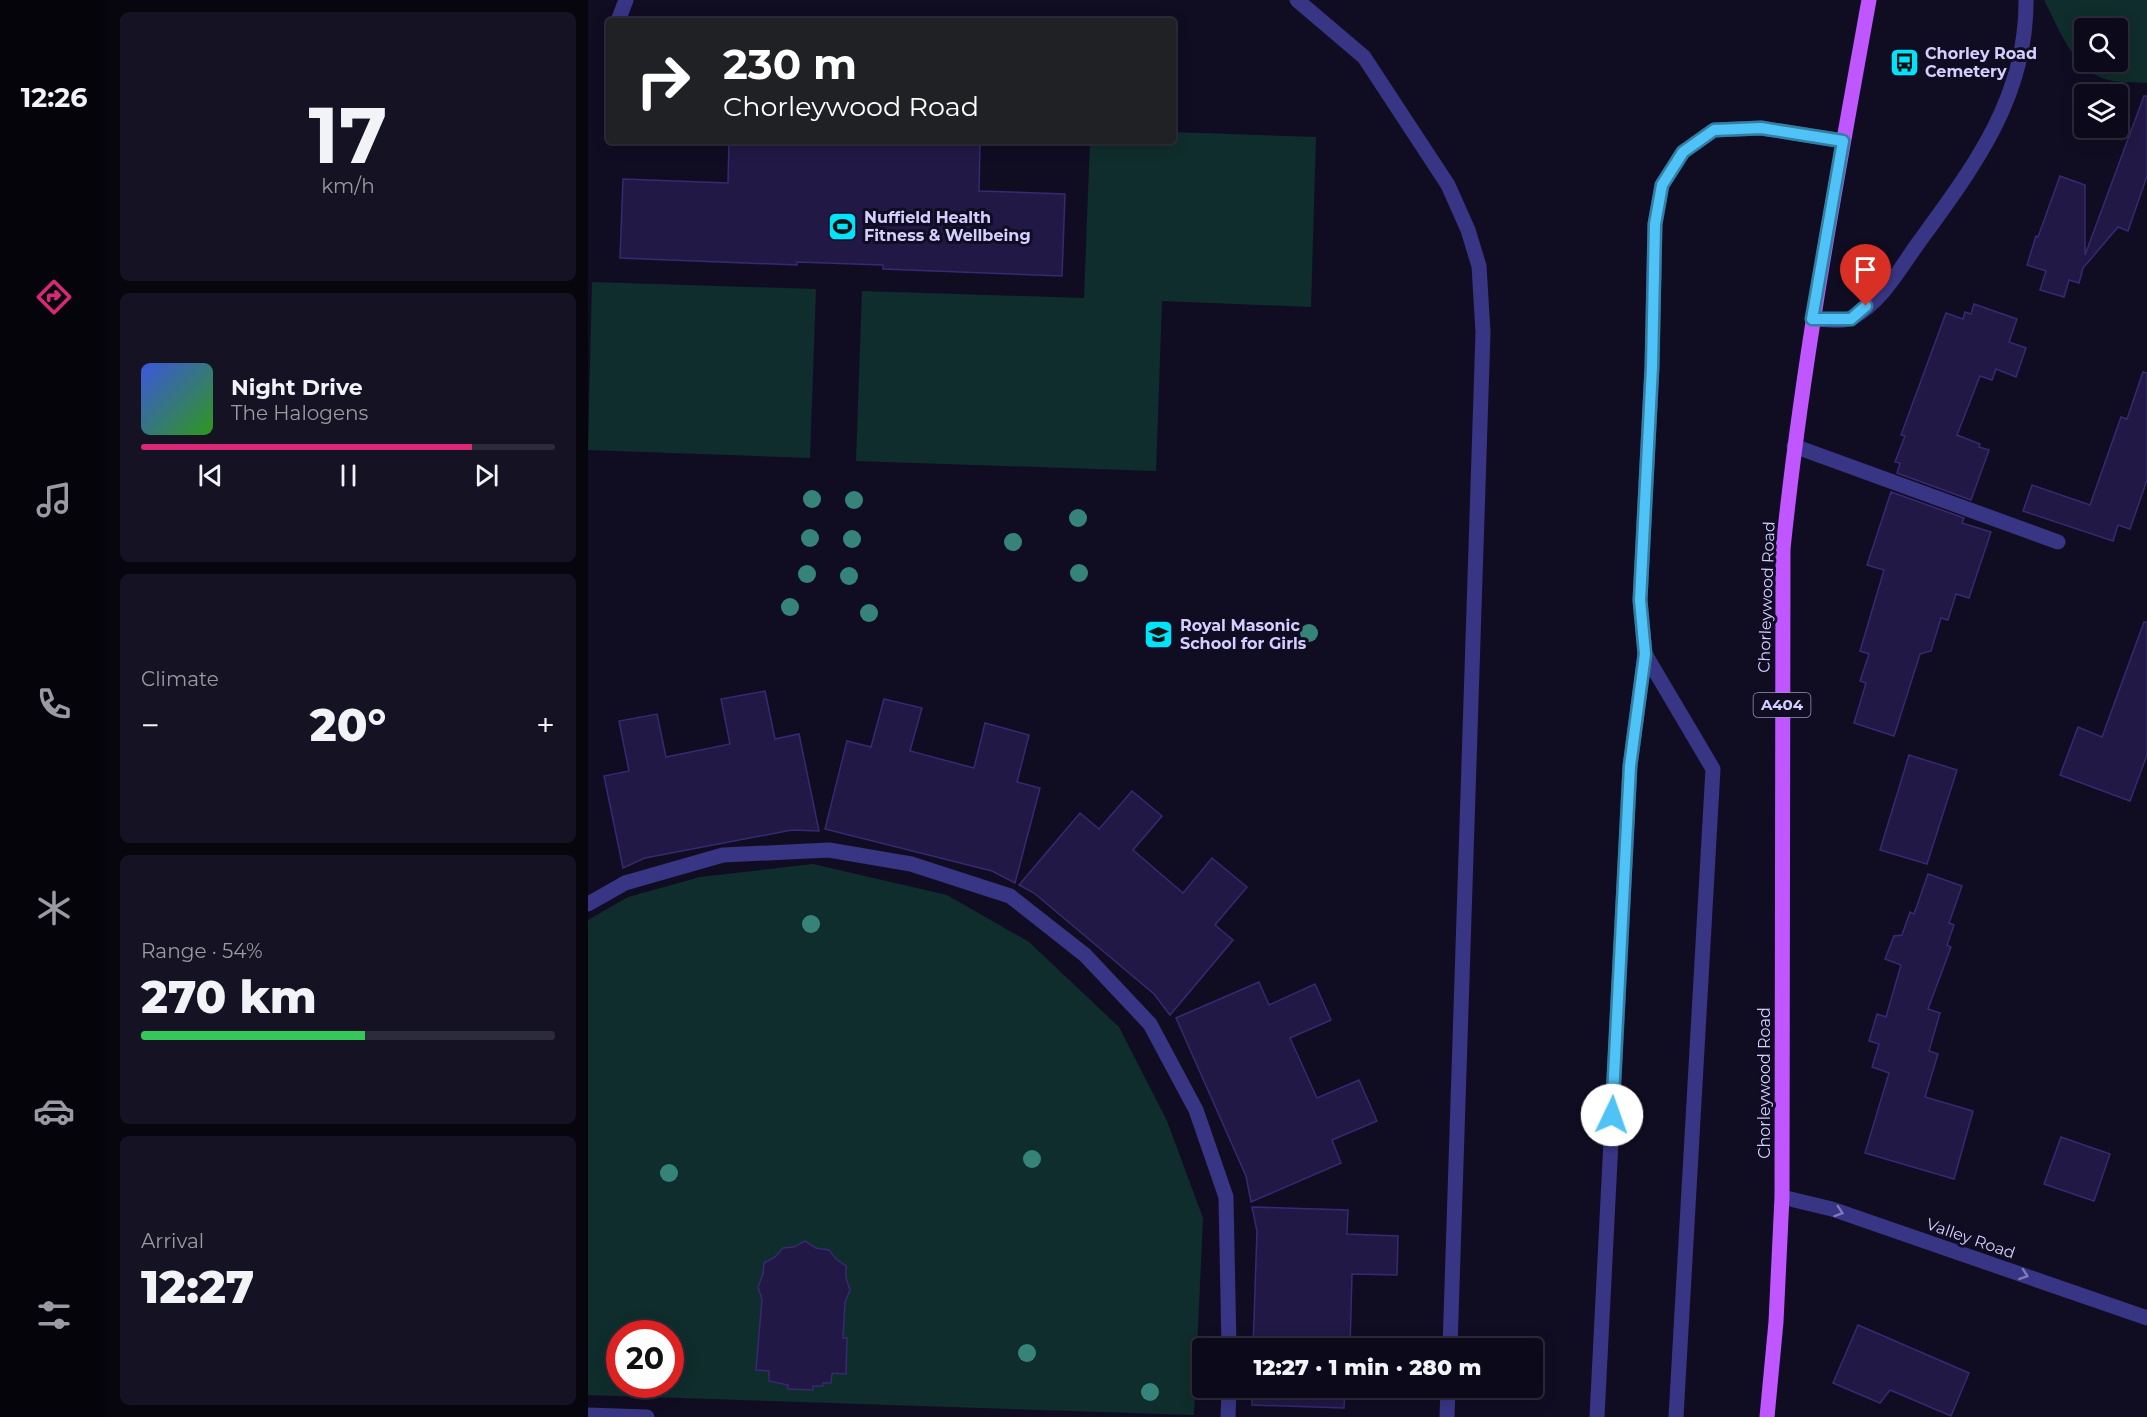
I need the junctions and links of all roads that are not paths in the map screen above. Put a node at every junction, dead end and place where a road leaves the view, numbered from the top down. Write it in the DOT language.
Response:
graph roads {
  1 [pos="626,0"];
  2 [pos="1297,0"];
  3 [pos="1869,0"];
  4 [pos="2026,0"];
  5 [pos="619,18"];
  6 [pos="1843,141"];
  7 [pos="1812,319"];
  8 [pos="1794,446"];
  9 [pos="2058,542"];
  10 [pos="1645,654"];
  11 [pos="588,904"];
  12 [pos="1782,1197"];
  13 [pos="2147,1318"];
  14 [pos="1229,1338"];
  15 [pos="1450,1338"];
  16 [pos="1229,1398"];
  17 [pos="1448,1398"];
  18 [pos="588,1415"];
  19 [pos="647,1417"];
  20 [pos="1228,1417"];
  21 [pos="1447,1417"];
  22 [pos="1597,1417"];
  23 [pos="1676,1417"];
  24 [pos="1767,1417"];
  1 -- 5 [label="street"];
  2 -- 15 [label="street"];
  3 -- 6 [label="main road, Chorleywood Road / A404"];
  4 -- 7 [label="street"];
  6 -- 7 [label="main road, Chorleywood Road / A404"];
  6 -- 10 [label="street"];
  7 -- 8 [label="main road, Chorleywood Road / A404"];
  8 -- 9 [label="street"];
  8 -- 12 [label="main road, Chorleywood Road / A404"];
  10 -- 22 [label="street"];
  10 -- 23 [label="street"];
  11 -- 14 [label="street"];
  12 -- 13 [label="street, Valley Road, one-way"];
  12 -- 24 [label="main road, Chorleywood Road / A404"];
  16 -- 20 [label="street"];
  17 -- 21 [label="street"];
  18 -- 19 [label="street"];
}
